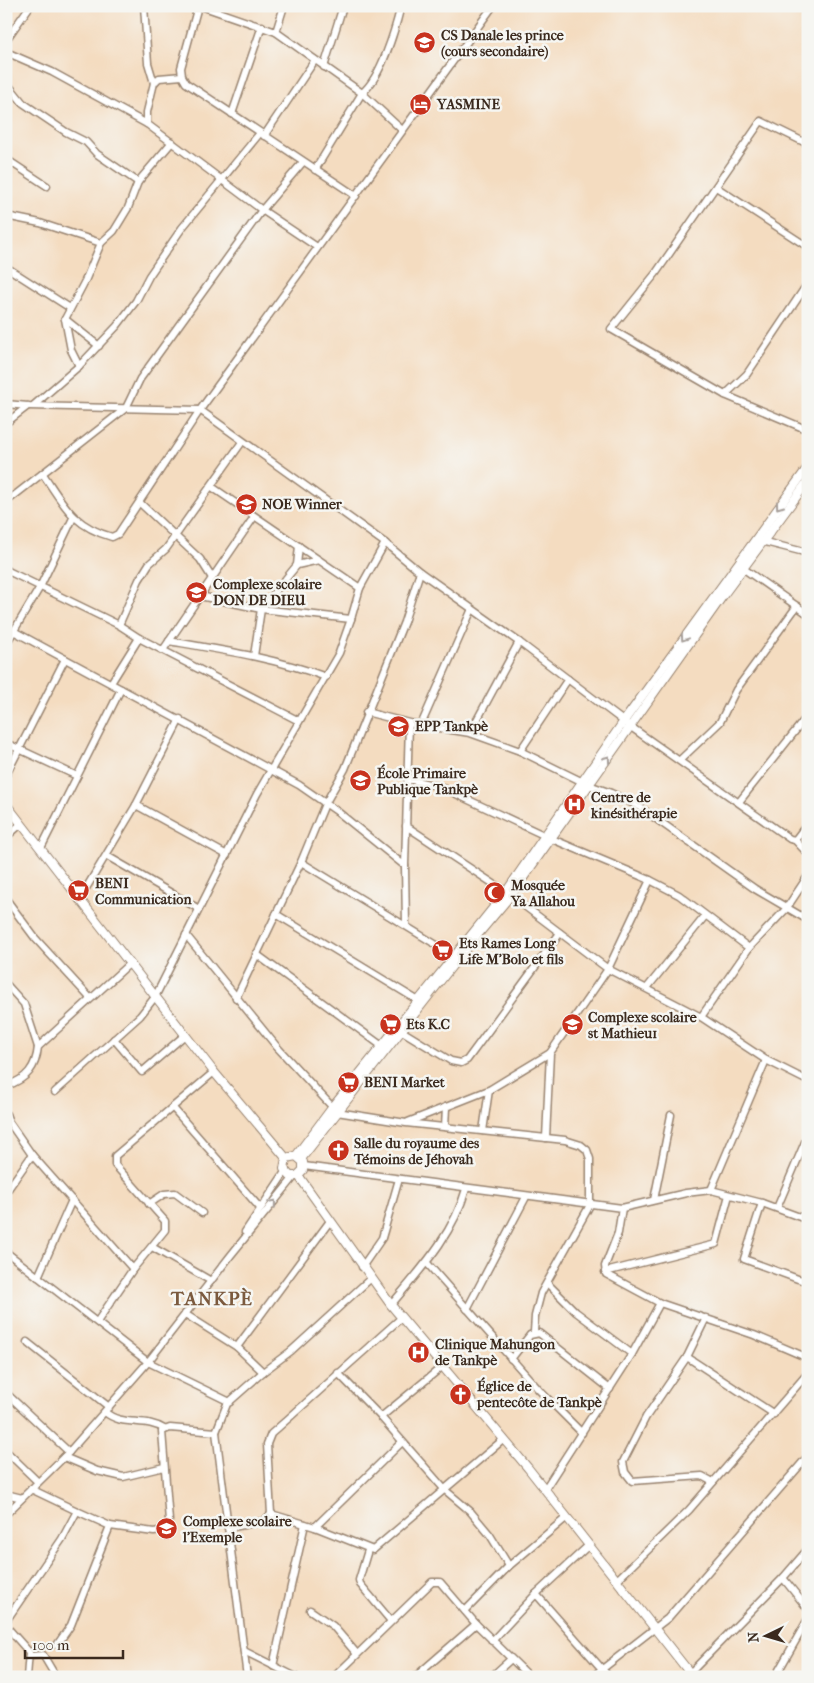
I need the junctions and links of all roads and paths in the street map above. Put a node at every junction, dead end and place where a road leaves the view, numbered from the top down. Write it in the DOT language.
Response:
graph roads {
  1 [pos="30,6"];
  2 [pos="144,6"];
  3 [pos="200,6"];
  4 [pos="284,6"];
  5 [pos="343,6"];
  6 [pos="401,6"];
  7 [pos="493,6"];
  8 [pos="262,26"];
  9 [pos="276,32"];
  10 [pos="6,40"];
  11 [pos="6,52"];
  12 [pos="316,60"];
  13 [pos="324,67"];
  14 [pos="182,76"];
  15 [pos="154,82"];
  16 [pos="8,84"];
  17 [pos="362,93"];
  18 [pos="6,96"];
  19 [pos="232,114"];
  20 [pos="148,124"];
  21 [pos="401,129"];
  22 [pos="262,134"];
  23 [pos="172,142"];
  24 [pos="808,144"];
  25 [pos="6,158"];
  26 [pos="303,162"];
  27 [pos="315,170"];
  28 [pos="221,179"];
  29 [pos="138,182"];
  30 [pos="48,186"];
  31 [pos="716,187"];
  32 [pos="356,196"];
  33 [pos="262,210"];
  34 [pos="6,216"];
  35 [pos="101,243"];
  36 [pos="317,247"];
  37 [pos="808,247"];
  38 [pos="6,267"];
  39 [pos="808,283"];
  40 [pos="70,308"];
  41 [pos="65,318"];
  42 [pos="99,346"];
  43 [pos="79,366"];
  44 [pos="725,395"];
  45 [pos="6,404"];
  46 [pos="31,405"];
  47 [pos="126,408"];
  48 [pos="200,410"];
  49 [pos="6,423"];
  50 [pos="808,430"];
  51 [pos="242,442"];
  52 [pos="808,467"];
  53 [pos="43,474"];
  54 [pos="805,483"];
  55 [pos="212,488"];
  56 [pos="6,502"];
  57 [pos="140,503"];
  58 [pos="254,517"];
  59 [pos="73,518"];
  60 [pos="175,534"];
  61 [pos="759,540"];
  62 [pos="385,543"];
  63 [pos="298,546"];
  64 [pos="808,553"];
  65 [pos="319,560"];
  66 [pos="739,561"];
  67 [pos="297,566"];
  68 [pos="744,569"];
  69 [pos="6,570"];
  70 [pos="420,572"];
  71 [pos="212,578"];
  72 [pos="40,587"];
  73 [pos="360,588"];
  74 [pos="200,596"];
  75 [pos="797,606"];
  76 [pos="472,608"];
  77 [pos="261,609"];
  78 [pos="808,614"];
  79 [pos="351,619"];
  80 [pos="119,625"];
  81 [pos="6,627"];
  82 [pos="13,631"];
  83 [pos="139,638"];
  84 [pos="169,641"];
  85 [pos="519,642"];
  86 [pos="6,644"];
  87 [pos="163,650"];
  88 [pos="254,656"];
  89 [pos="65,659"];
  90 [pos="326,677"];
  91 [pos="568,679"];
  92 [pos="111,683"];
  93 [pos="121,689"];
  94 [pos="366,712"];
  95 [pos="808,715"];
  96 [pos="180,719"];
  97 [pos="298,721"];
  98 [pos="624,721"];
  99 [pos="409,723"];
  100 [pos="421,724"];
  101 [pos="631,727"];
  102 [pos="470,733"];
  103 [pos="6,743"];
  104 [pos="18,750"];
  105 [pos="520,752"];
  106 [pos="680,760"];
  107 [pos="271,770"];
  108 [pos="6,775"];
  109 [pos="77,776"];
  110 [pos="408,779"];
  111 [pos="585,783"];
  112 [pos="739,802"];
  113 [pos="6,804"];
  114 [pos="325,804"];
  115 [pos="136,805"];
  116 [pos="808,823"];
  117 [pos="21,824"];
  118 [pos="406,826"];
  119 [pos="6,837"];
  120 [pos="548,837"];
  121 [pos="795,840"];
  122 [pos="41,848"];
  123 [pos="808,854"];
  124 [pos="107,856"];
  125 [pos="227,856"];
  126 [pos="301,862"];
  127 [pos="405,866"];
  128 [pos="808,876"];
  129 [pos="650,880"];
  130 [pos="508,894"];
  131 [pos="6,900"];
  132 [pos="79,900"];
  133 [pos="199,909"];
  134 [pos="786,909"];
  135 [pos="276,914"];
  136 [pos="705,916"];
  137 [pos="808,920"];
  138 [pos="406,925"];
  139 [pos="560,933"];
  140 [pos="186,935"];
  141 [pos="749,948"];
  142 [pos="256,954"];
  143 [pos="453,955"];
  144 [pos="129,964"];
  145 [pos="608,969"];
  146 [pos="6,984"];
  147 [pos="647,988"];
  148 [pos="155,997"];
  149 [pos="90,998"];
  150 [pos="236,998"];
  151 [pos="421,1001"];
  152 [pos="701,1017"];
  153 [pos="402,1031"];
  154 [pos="185,1035"];
  155 [pos="114,1039"];
  156 [pos="382,1046"];
  157 [pos="38,1047"];
  158 [pos="550,1053"];
  159 [pos="766,1060"];
  160 [pos="214,1072"];
  161 [pos="808,1081"];
  162 [pos="6,1086"];
  163 [pos="489,1090"];
  164 [pos="55,1092"];
  165 [pos="446,1107"];
  166 [pos="173,1108"];
  167 [pos="334,1110"];
  168 [pos="6,1114"];
  169 [pos="671,1115"];
  170 [pos="406,1123"];
  171 [pos="8,1124"];
  172 [pos="445,1127"];
  173 [pos="483,1131"];
  174 [pos="808,1135"];
  175 [pos="546,1138"];
  176 [pos="32,1154"];
  177 [pos="286,1158"];
  178 [pos="300,1160"];
  179 [pos="285,1172"];
  180 [pos="297,1176"];
  181 [pos="399,1179"];
  182 [pos="466,1189"];
  183 [pos="711,1190"];
  184 [pos="6,1192"];
  185 [pos="729,1195"];
  186 [pos="526,1196"];
  187 [pos="72,1200"];
  188 [pos="654,1200"];
  189 [pos="762,1203"];
  190 [pos="150,1204"];
  191 [pos="590,1205"];
  192 [pos="260,1208"];
  193 [pos="622,1208"];
  194 [pos="778,1208"];
  195 [pos="202,1213"];
  196 [pos="808,1220"];
  197 [pos="330,1221"];
  198 [pos="152,1246"];
  199 [pos="6,1252"];
  200 [pos="231,1254"];
  201 [pos="427,1263"];
  202 [pos="362,1267"];
  203 [pos="132,1269"];
  204 [pos="605,1272"];
  205 [pos="808,1274"];
  206 [pos="38,1277"];
  207 [pos="370,1279"];
  208 [pos="211,1281"];
  209 [pos="805,1281"];
  210 [pos="547,1283"];
  211 [pos="660,1303"];
  212 [pos="391,1305"];
  213 [pos="467,1309"];
  214 [pos="186,1314"];
  215 [pos="401,1318"];
  216 [pos="706,1318"];
  217 [pos="97,1322"];
  218 [pos="534,1332"];
  219 [pos="27,1342"];
  220 [pos="237,1347"];
  221 [pos="632,1354"];
  222 [pos="686,1357"];
  223 [pos="808,1358"];
  224 [pos="511,1359"];
  225 [pos="148,1362"];
  226 [pos="443,1366"];
  227 [pos="263,1372"];
  228 [pos="338,1373"];
  229 [pos="808,1373"];
  230 [pos="610,1389"];
  231 [pos="6,1393"];
  232 [pos="230,1402"];
  233 [pos="107,1410"];
  234 [pos="774,1414"];
  235 [pos="381,1417"];
  236 [pos="164,1429"];
  237 [pos="216,1432"];
  238 [pos="582,1433"];
  239 [pos="504,1439"];
  240 [pos="402,1442"];
  241 [pos="6,1451"];
  242 [pos="66,1454"];
  243 [pos="808,1456"];
  244 [pos="164,1467"];
  245 [pos="38,1482"];
  246 [pos="713,1482"];
  247 [pos="31,1489"];
  248 [pos="545,1489"];
  249 [pos="445,1490"];
  250 [pos="6,1494"];
  251 [pos="22,1498"];
  252 [pos="77,1511"];
  253 [pos="6,1514"];
  254 [pos="271,1514"];
  255 [pos="567,1517"];
  256 [pos="305,1524"];
  257 [pos="110,1526"];
  258 [pos="315,1527"];
  259 [pos="228,1528"];
  260 [pos="589,1545"];
  261 [pos="808,1549"];
  262 [pos="368,1550"];
  263 [pos="509,1566"];
  264 [pos="784,1578"];
  265 [pos="617,1580"];
  266 [pos="536,1594"];
  267 [pos="808,1609"];
  268 [pos="310,1610"];
  269 [pos="465,1611"];
  270 [pos="808,1619"];
  271 [pos="6,1621"];
  272 [pos="391,1621"];
  273 [pos="476,1624"];
  274 [pos="6,1626"];
  275 [pos="655,1628"];
  276 [pos="492,1641"];
  277 [pos="57,1645"];
  278 [pos="244,1651"];
  279 [pos="358,1654"];
  280 [pos="29,1656"];
  281 [pos="511,1660"];
  282 [pos="274,1666"];
  283 [pos="603,1669"];
  284 [pos="692,1675"];
  285 [pos="27,1677"];
  286 [pos="56,1677"];
  287 [pos="247,1677"];
  288 [pos="296,1677"];
  289 [pos="334,1677"];
  290 [pos="415,1677"];
  291 [pos="491,1677"];
  292 [pos="530,1677"];
  293 [pos="592,1677"];
  294 [pos="609,1677"];
  295 [pos="775,1677"];
  1 -- 10 [label="street"];
  2 -- 15 [label="street"];
  3 -- 8 [label="street"];
  3 -- 14 [label="street"];
  4 -- 9 [label="street"];
  5 -- 13 [label="street"];
  6 -- 17 [label="street"];
  7 -- 21 [label="street"];
  8 -- 9 [label="street"];
  8 -- 19 [label="street"];
  9 -- 12 [label="street"];
  11 -- 20 [label="street"];
  12 -- 13 [label="street"];
  12 -- 22 [label="street"];
  13 -- 17 [label="street"];
  14 -- 15 [label="street"];
  14 -- 19 [label="street"];
  15 -- 20 [label="street"];
  16 -- 18 [label="street"];
  16 -- 29 [label="street"];
  17 -- 21 [label="street"];
  17 -- 27 [label="street"];
  19 -- 22 [label="street"];
  20 -- 23 [label="street"];
  21 -- 32 [label="street"];
  22 -- 26 [label="street"];
  22 -- 28 [label="street"];
  23 -- 28 [label="street"];
  23 -- 29 [label="street"];
  24 -- 31 [label="street"];
  25 -- 30 [label="street"];
  26 -- 27 [label="street"];
  26 -- 33 [label="street"];
  27 -- 32 [label="street"];
  28 -- 33 [label="street"];
  28 -- 42 [label="street"];
  29 -- 35 [label="street"];
  31 -- 37 [label="street"];
  31 -- 44 [label="street"];
  32 -- 36 [label="street"];
  33 -- 36 [label="street"];
  33 -- 47 [label="street"];
  34 -- 35 [label="street"];
  35 -- 40 [label="street"];
  36 -- 48 [label="street"];
  38 -- 40 [label="street"];
  39 -- 44 [label="street"];
  40 -- 41 [label="street"];
  41 -- 42 [label="street"];
  41 -- 43 [label="street"];
  42 -- 43 [label="street"];
  43 -- 46 [label="street"];
  44 -- 50 [label="street"];
  45 -- 46 [label="street"];
  46 -- 47 [label="street"];
  46 -- 49 [label="street"];
  47 -- 48 [label="street"];
  47 -- 53 [label="street"];
  48 -- 51 [label="street"];
  48 -- 57 [label="street"];
  51 -- 55 [label="street"];
  51 -- 62 [label="street"];
  52 -- 54 [label="main road"];
  53 -- 56 [label="street"];
  53 -- 59 [label="street"];
  54 -- 61 [label="main road"];
  55 -- 58 [label="street"];
  55 -- 60 [label="street"];
  57 -- 59 [label="street"];
  57 -- 60 [label="street"];
  58 -- 63 [label="street"];
  58 -- 71 [label="street"];
  59 -- 72 [label="street"];
  60 -- 71 [label="street"];
  60 -- 80 [label="street"];
  61 -- 64 [label="street"];
  61 -- 66 [label="main road"];
  61 -- 68 [label="main road"];
  62 -- 70 [label="street"];
  62 -- 73 [label="street"];
  63 -- 65 [label="street"];
  63 -- 67 [label="street"];
  65 -- 67 [label="street"];
  65 -- 73 [label="street"];
  66 -- 68 [label="street"];
  66 -- 98 [label="main road, one-way"];
  67 -- 77 [label="street"];
  68 -- 75 [label="street"];
  68 -- 101 [label="main road"];
  69 -- 72 [label="street"];
  70 -- 76 [label="street"];
  70 -- 94 [label="street"];
  71 -- 74 [label="street"];
  72 -- 80 [label="street"];
  72 -- 82 [label="street"];
  73 -- 79 [label="street"];
  74 -- 77 [label="street"];
  74 -- 84 [label="street"];
  75 -- 78 [label="street"];
  75 -- 106 [label="street"];
  76 -- 85 [label="street"];
  76 -- 100 [label="street"];
  77 -- 79 [label="street"];
  77 -- 88 [label="street"];
  79 -- 90 [label="street"];
  80 -- 83 [label="street"];
  81 -- 82 [label="street"];
  82 -- 86 [label="street"];
  82 -- 89 [label="street"];
  83 -- 87 [label="street"];
  83 -- 92 [label="street"];
  84 -- 87 [label="street"];
  84 -- 88 [label="street"];
  85 -- 91 [label="street"];
  85 -- 102 [label="street"];
  87 -- 97 [label="street"];
  88 -- 90 [label="street"];
  89 -- 92 [label="street"];
  89 -- 104 [label="street"];
  90 -- 97 [label="street"];
  91 -- 98 [label="street"];
  91 -- 105 [label="street"];
  92 -- 93 [label="street"];
  93 -- 96 [label="street"];
  93 -- 109 [label="street"];
  94 -- 99 [label="street"];
  94 -- 114 [label="street"];
  95 -- 112 [label="street"];
  96 -- 107 [label="street"];
  96 -- 115 [label="street"];
  97 -- 107 [label="street"];
  98 -- 101 [label="street"];
  98 -- 111 [label="main road"];
  99 -- 100 [label="street"];
  99 -- 110 [label="street"];
  100 -- 102 [label="street"];
  101 -- 106 [label="street"];
  111 -- 101 [label="main road, one-way"];
  102 -- 105 [label="street"];
  103 -- 104 [label="street"];
  104 -- 108 [label="street"];
  104 -- 109 [label="street"];
  105 -- 111 [label="street"];
  106 -- 112 [label="street"];
  107 -- 114 [label="street"];
  107 -- 125 [label="street"];
  109 -- 122 [label="street"];
  110 -- 118 [label="street"];
  110 -- 120 [label="street"];
  111 -- 120 [label="main road"];
  111 -- 134 [label="street"];
  112 -- 121 [label="street"];
  113 -- 117 [label="main road"];
  114 -- 126 [label="street"];
  114 -- 127 [label="street"];
  115 -- 124 [label="street"];
  115 -- 125 [label="street"];
  116 -- 121 [label="street"];
  117 -- 119 [label="street"];
  117 -- 122 [label="main road"];
  118 -- 127 [label="street"];
  118 -- 130 [label="street"];
  120 -- 129 [label="street"];
  120 -- 130 [label="main road"];
  121 -- 123 [label="street"];
  122 -- 132 [label="main road"];
  124 -- 132 [label="street"];
  124 -- 133 [label="street"];
  125 -- 133 [label="street"];
  126 -- 135 [label="street"];
  126 -- 138 [label="street"];
  127 -- 138 [label="street"];
  128 -- 134 [label="street"];
  129 -- 136 [label="street"];
  129 -- 145 [label="street"];
  130 -- 139 [label="street"];
  130 -- 143 [label="main road"];
  130 -- 151 [label="main road"];
  131 -- 149 [label="street"];
  132 -- 144 [label="main road"];
  133 -- 140 [label="street"];
  134 -- 137 [label="street"];
  134 -- 141 [label="street"];
  135 -- 142 [label="street"];
  135 -- 151 [label="street"];
  136 -- 141 [label="street"];
  136 -- 147 [label="street"];
  138 -- 143 [label="street"];
  139 -- 145 [label="street"];
  139 -- 153 [label="street"];
  140 -- 148 [label="street"];
  140 -- 150 [label="street"];
  141 -- 152 [label="street"];
  142 -- 150 [label="street"];
  142 -- 156 [label="street"];
  143 -- 151 [label="main road"];
  144 -- 148 [label="main road"];
  144 -- 149 [label="street"];
  145 -- 147 [label="street"];
  145 -- 158 [label="street"];
  146 -- 157 [label="street"];
  147 -- 152 [label="street"];
  148 -- 154 [label="main road"];
  148 -- 155 [label="street"];
  149 -- 157 [label="street"];
  150 -- 167 [label="street"];
  151 -- 153 [label="main road"];
  151 -- 156 [label="main road"];
  152 -- 159 [label="street"];
  153 -- 167 [label="main road"];
  154 -- 155 [label="street"];
  154 -- 160 [label="main road"];
  155 -- 164 [label="street"];
  156 -- 167 [label="main road"];
  157 -- 162 [label="street"];
  158 -- 163 [label="street"];
  158 -- 175 [label="street"];
  159 -- 161 [label="street"];
  159 -- 183 [label="street"];
  160 -- 166 [label="street"];
  160 -- 177 [label="main road"];
  163 -- 165 [label="street"];
  163 -- 173 [label="street"];
  165 -- 170 [label="street"];
  165 -- 172 [label="street"];
  166 -- 190 [label="street"];
  166 -- 192 [label="street"];
  167 -- 170 [label="street"];
  167 -- 178 [label="main road"];
  168 -- 171 [label="street"];
  169 -- 188 [label="street"];
  170 -- 172 [label="street"];
  171 -- 176 [label="street"];
  172 -- 173 [label="street"];
  173 -- 175 [label="street"];
  174 -- 194 [label="street"];
  175 -- 191 [label="street"];
  176 -- 184 [label="street"];
  176 -- 187 [label="street"];
  177 -- 178 [label="main road"];
  177 -- 179 [label="main road"];
  178 -- 180 [label="main road"];
  178 -- 181 [label="street"];
  179 -- 180 [label="main road"];
  179 -- 192 [label="street"];
  180 -- 197 [label="main road"];
  200 -- 180 [label="street, one-way"];
  181 -- 182 [label="street"];
  181 -- 202 [label="street"];
  182 -- 186 [label="street"];
  182 -- 201 [label="street"];
  183 -- 185 [label="street"];
  183 -- 188 [label="street"];
  185 -- 189 [label="street"];
  185 -- 204 [label="street"];
  186 -- 191 [label="street"];
  186 -- 213 [label="street"];
  187 -- 203 [label="street"];
  187 -- 206 [label="street"];
  188 -- 193 [label="street"];
  189 -- 194 [label="street"];
  189 -- 209 [label="street"];
  190 -- 195 [label="street"];
  190 -- 198 [label="street"];
  191 -- 193 [label="street"];
  191 -- 210 [label="street"];
  192 -- 200 [label="street"];
  193 -- 204 [label="street"];
  194 -- 196 [label="street"];
  197 -- 202 [label="main road"];
  197 -- 220 [label="street"];
  198 -- 203 [label="street"];
  198 -- 208 [label="street"];
  199 -- 206 [label="street"];
  200 -- 208 [label="street"];
  201 -- 212 [label="street"];
  201 -- 213 [label="street"];
  202 -- 207 [label="main road"];
  203 -- 217 [label="street"];
  204 -- 211 [label="street"];
  205 -- 209 [label="street"];
  206 -- 217 [label="street"];
  207 -- 212 [label="main road"];
  207 -- 227 [label="street"];
  208 -- 214 [label="street"];
  210 -- 218 [label="street"];
  210 -- 221 [label="street"];
  211 -- 216 [label="street"];
  211 -- 221 [label="street"];
  212 -- 215 [label="main road"];
  213 -- 224 [label="street"];
  214 -- 220 [label="street"];
  214 -- 225 [label="street"];
  215 -- 226 [label="main road"];
  215 -- 228 [label="street"];
  216 -- 222 [label="street"];
  216 -- 223 [label="street"];
  217 -- 225 [label="street"];
  218 -- 224 [label="street"];
  218 -- 230 [label="street"];
  219 -- 233 [label="street"];
  220 -- 227 [label="street"];
  221 -- 230 [label="street"];
  222 -- 234 [label="street"];
  222 -- 246 [label="street"];
  224 -- 238 [label="street"];
  225 -- 232 [label="street"];
  225 -- 233 [label="street"];
  226 -- 235 [label="street"];
  226 -- 239 [label="main road"];
  227 -- 232 [label="street"];
  228 -- 235 [label="street"];
  228 -- 254 [label="street"];
  229 -- 234 [label="street"];
  230 -- 238 [label="street"];
  231 -- 242 [label="street"];
  232 -- 237 [label="street"];
  233 -- 236 [label="street"];
  233 -- 242 [label="street"];
  234 -- 246 [label="street"];
  235 -- 240 [label="street"];
  236 -- 237 [label="street"];
  236 -- 244 [label="street"];
  237 -- 259 [label="street"];
  238 -- 248 [label="street"];
  239 -- 248 [label="main road"];
  239 -- 249 [label="street"];
  240 -- 249 [label="street"];
  240 -- 258 [label="street"];
  241 -- 245 [label="street"];
  242 -- 244 [label="street"];
  242 -- 245 [label="street"];
  243 -- 275 [label="street"];
  244 -- 257 [label="street"];
  245 -- 247 [label="street"];
  246 -- 265 [label="street"];
  247 -- 251 [label="street"];
  247 -- 252 [label="street"];
  248 -- 255 [label="main road"];
  249 -- 262 [label="street"];
  249 -- 263 [label="street"];
  250 -- 251 [label="street"];
  251 -- 253 [label="street"];
  252 -- 257 [label="street"];
  252 -- 271 [label="street"];
  254 -- 256 [label="street"];
  254 -- 259 [label="street"];
  255 -- 260 [label="main road"];
  255 -- 263 [label="street"];
  256 -- 258 [label="street"];
  256 -- 282 [label="street"];
  257 -- 277 [label="street"];
  258 -- 262 [label="street"];
  259 -- 278 [label="street"];
  260 -- 265 [label="main road"];
  260 -- 266 [label="street"];
  261 -- 264 [label="street"];
  262 -- 272 [label="street"];
  263 -- 269 [label="street"];
  264 -- 267 [label="street"];
  264 -- 284 [label="street"];
  265 -- 275 [label="main road"];
  266 -- 276 [label="street"];
  266 -- 283 [label="street"];
  268 -- 279 [label="street"];
  269 -- 272 [label="street"];
  269 -- 273 [label="street"];
  270 -- 295 [label="street"];
  272 -- 279 [label="street"];
  273 -- 276 [label="street"];
  273 -- 290 [label="street"];
  274 -- 280 [label="street"];
  275 -- 283 [label="street"];
  275 -- 284 [label="main road"];
  276 -- 281 [label="street"];
  278 -- 282 [label="street"];
  278 -- 287 [label="street"];
  279 -- 289 [label="street"];
  280 -- 285 [label="street"];
  280 -- 286 [label="street"];
  281 -- 291 [label="street"];
  281 -- 292 [label="street"];
  282 -- 288 [label="street"];
  283 -- 293 [label="street"];
  283 -- 294 [label="street"];
}
